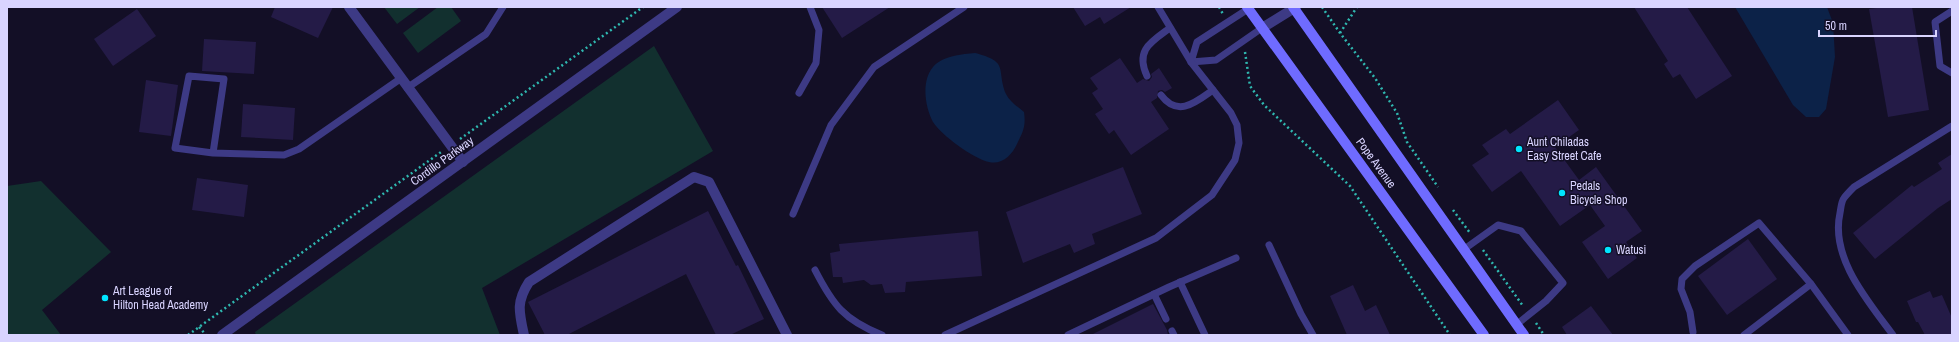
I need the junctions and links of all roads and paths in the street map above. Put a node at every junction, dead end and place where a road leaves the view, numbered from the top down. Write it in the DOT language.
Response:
graph roads {
  1 [pos="349,7"];
  2 [pos="502,7"];
  3 [pos="643,7"];
  4 [pos="677,7"];
  5 [pos="810,7"];
  6 [pos="964,7"];
  7 [pos="1158,7"];
  8 [pos="1219,7"];
  9 [pos="1294,7"];
  10 [pos="1322,7"];
  11 [pos="1357,7"];
  12 [pos="1249,8"];
  13 [pos="1952,11"];
  14 [pos="1229,22"];
  15 [pos="1170,28"];
  16 [pos="1262,28"];
  17 [pos="1340,34"];
  18 [pos="1243,42"];
  19 [pos="1191,62"];
  20 [pos="1952,73"];
  21 [pos="1147,76"];
  22 [pos="400,79"];
  23 [pos="407,88"];
  24 [pos="1213,90"];
  25 [pos="799,93"];
  26 [pos="1161,95"];
  27 [pos="1952,126"];
  28 [pos="450,146"];
  29 [pos="213,153"];
  30 [pos="463,162"];
  31 [pos="1439,190"];
  32 [pos="1453,209"];
  33 [pos="792,214"];
  34 [pos="1475,240"];
  35 [pos="1269,245"];
  36 [pos="1463,250"];
  37 [pos="1236,258"];
  38 [pos="815,270"];
  39 [pos="1180,282"];
  40 [pos="1812,284"];
  41 [pos="1154,294"];
  42 [pos="1529,314"];
  43 [pos="1166,319"];
  44 [pos="1516,325"];
  45 [pos="199,327"];
  46 [pos="1692,334"];
  47 [pos="188,335"];
  48 [pos="206,335"];
  49 [pos="222,335"];
  50 [pos="524,335"];
  51 [pos="787,335"];
  52 [pos="882,335"];
  53 [pos="945,335"];
  54 [pos="1068,335"];
  55 [pos="1205,335"];
  56 [pos="1313,335"];
  57 [pos="1450,335"];
  58 [pos="1484,335"];
  59 [pos="1524,335"];
  60 [pos="1544,335"];
  61 [pos="1744,335"];
  62 [pos="1848,335"];
  63 [pos="1893,335"];
  1 -- 22 [label="street"];
  2 -- 23 [label="lane"];
  3 -- 28 [label="path"];
  4 -- 30 [label="street, Cordillo Parkway"];
  5 -- 25 [label="lane"];
  6 -- 33 [label="lane"];
  7 -- 15 [label="lane"];
  8 -- 14 [label="path"];
  9 -- 16 [label="street"];
  9 -- 36 [label="main road, Pope Avenue"];
  10 -- 17 [label="path"];
  11 -- 17 [label="path"];
  12 -- 14 [label="lane"];
  12 -- 16 [label="main road, Pope Avenue"];
  13 -- 20 [label="lane"];
  14 -- 19 [label="lane"];
  15 -- 19 [label="lane"];
  15 -- 21 [label="lane"];
  16 -- 18 [label="lane"];
  16 -- 58 [label="main road, Pope Avenue"];
  17 -- 31 [label="path"];
  18 -- 19 [label="lane"];
  18 -- 57 [label="path"];
  19 -- 24 [label="lane"];
  22 -- 23 [label="street"];
  22 -- 29 [label="lane"];
  23 -- 28 [label="street"];
  24 -- 26 [label="lane"];
  24 -- 53 [label="lane"];
  27 -- 63 [label="lane"];
  28 -- 30 [label="street"];
  28 -- 45 [label="path"];
  29 -- 29 [label="lane"];
  30 -- 49 [label="street, Cordillo Parkway"];
  32 -- 34 [label="path"];
  34 -- 36 [label="lane"];
  34 -- 42 [label="path"];
  34 -- 42 [label="lane"];
  35 -- 56 [label="lane"];
  36 -- 44 [label="main road, Pope Avenue"];
  37 -- 39 [label="lane"];
  38 -- 52 [label="lane"];
  39 -- 41 [label="lane"];
  39 -- 55 [label="lane"];
  40 -- 46 [label="lane"];
  40 -- 61 [label="lane"];
  40 -- 62 [label="lane"];
  41 -- 43 [label="lane"];
  41 -- 54 [label="lane"];
  42 -- 44 [label="lane"];
  42 -- 60 [label="path"];
  44 -- 59 [label="main road, Pope Avenue"];
  45 -- 47 [label="path"];
  45 -- 48 [label="path"];
  50 -- 51 [label="street"];
}
